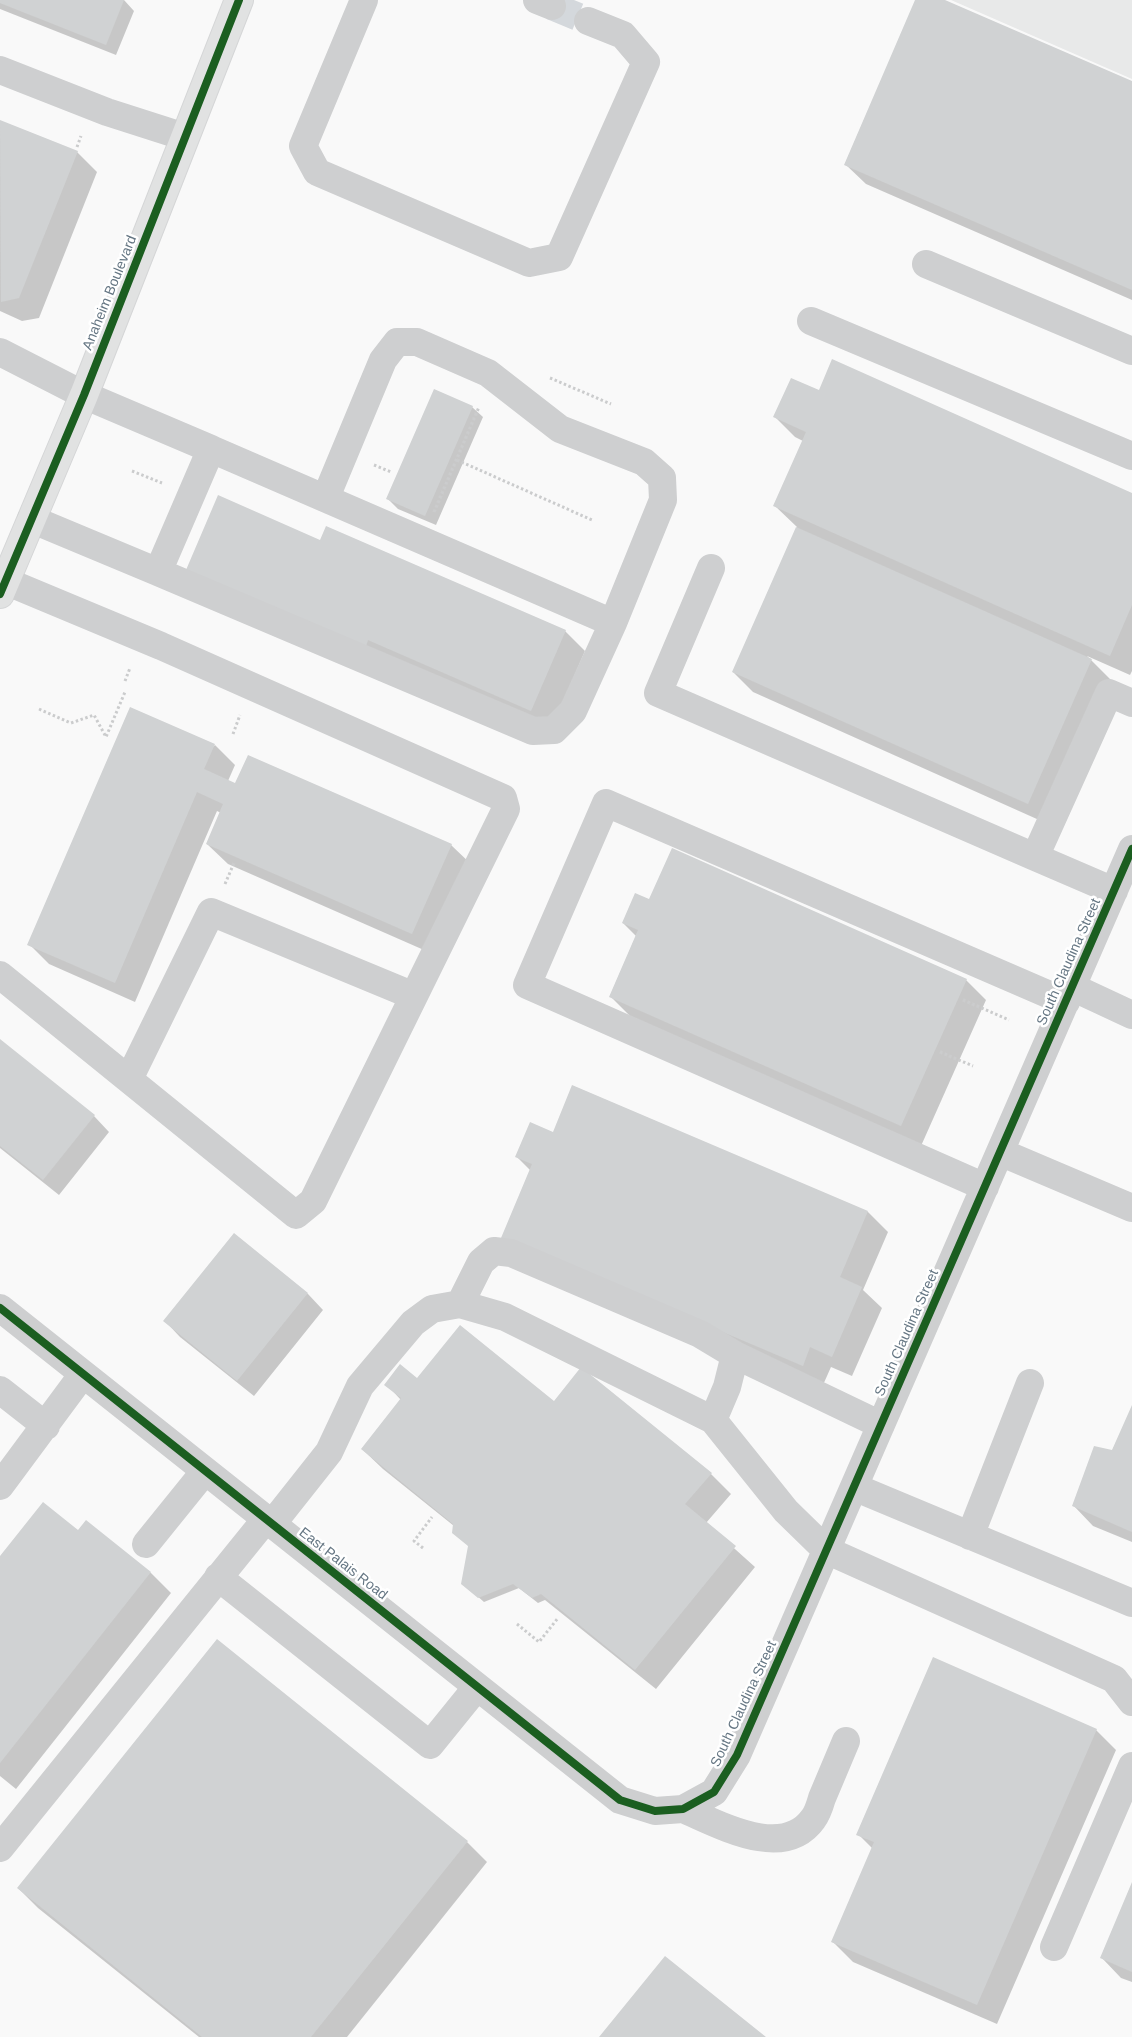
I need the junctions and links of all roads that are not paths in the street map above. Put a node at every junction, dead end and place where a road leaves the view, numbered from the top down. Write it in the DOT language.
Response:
graph roads {
  1 [pos="239,0"];
  2 [pos="364,0"];
  3 [pos="588,21"];
  4 [pos="0,70"];
  5 [pos="185,137"];
  6 [pos="926,264"];
  7 [pos="811,320"];
  8 [pos="1132,351"];
  9 [pos="0,352"];
  10 [pos="84,395"];
  11 [pos="211,449"];
  12 [pos="1132,456"];
  13 [pos="326,497"];
  14 [pos="31,519"];
  15 [pos="711,568"];
  16 [pos="158,572"];
  17 [pos="2,588"];
  18 [pos="613,623"];
  19 [pos="1132,703"];
  20 [pos="1132,850"];
  21 [pos="1035,857"];
  22 [pos="1114,890"];
  23 [pos="0,975"];
  24 [pos="1069,995"];
  25 [pos="414,996"];
  26 [pos="1132,1015"];
  27 [pos="129,1079"];
  28 [pos="1000,1152"];
  29 [pos="984,1187"];
  30 [pos="1132,1208"];
  31 [pos="460,1304"];
  32 [pos="0,1308"];
  33 [pos="735,1355"];
  34 [pos="83,1374"];
  35 [pos="1030,1383"];
  36 [pos="0,1390"];
  37 [pos="713,1420"];
  38 [pos="881,1425"];
  39 [pos="46,1426"];
  40 [pos="205,1471"];
  41 [pos="0,1486"];
  42 [pos="854,1488"];
  43 [pos="269,1521"];
  44 [pos="970,1536"];
  45 [pos="146,1544"];
  46 [pos="826,1550"];
  47 [pos="218,1577"];
  48 [pos="1132,1603"];
  49 [pos="477,1687"];
  50 [pos="1132,1702"];
  51 [pos="846,1742"];
  52 [pos="1132,1766"];
  53 [pos="683,1809"];
  54 [pos="0,1848"];
  55 [pos="1054,1947"];
  1 -- 5 [label="main road, Anaheim Boulevard"];
  2 -- 3 [label="street"];
  4 -- 5 [label="street"];
  5 -- 10 [label="main road, Anaheim Boulevard"];
  6 -- 8 [label="street"];
  7 -- 12 [label="street"];
  9 -- 10 [label="street"];
  10 -- 11 [label="street"];
  10 -- 14 [label="main road, Anaheim Boulevard"];
  11 -- 13 [label="street"];
  11 -- 16 [label="street"];
  13 -- 18 [label="street"];
  13 -- 18 [label="street"];
  14 -- 16 [label="street"];
  14 -- 17 [label="main road, Anaheim Boulevard"];
  15 -- 21 [label="street"];
  16 -- 18 [label="street"];
  17 -- 25 [label="street"];
  19 -- 21 [label="street"];
  20 -- 22 [label="street, South Claudina Street"];
  21 -- 22 [label="street"];
  22 -- 24 [label="street, South Claudina Street"];
  23 -- 27 [label="street"];
  24 -- 26 [label="street"];
  24 -- 28 [label="street, South Claudina Street"];
  24 -- 29 [label="street"];
  25 -- 27 [label="street"];
  25 -- 27 [label="street"];
  28 -- 29 [label="street, South Claudina Street"];
  28 -- 30 [label="street"];
  29 -- 38 [label="street, South Claudina Street"];
  31 -- 33 [label="street"];
  31 -- 37 [label="street"];
  31 -- 43 [label="street"];
  32 -- 34 [label="street, East Palais Road"];
  33 -- 37 [label="street"];
  33 -- 38 [label="street"];
  34 -- 39 [label="street"];
  34 -- 40 [label="street, East Palais Road"];
  35 -- 44 [label="street"];
  36 -- 39 [label="street"];
  37 -- 46 [label="street"];
  38 -- 42 [label="street, South Claudina Street"];
  39 -- 41 [label="street"];
  40 -- 43 [label="street, East Palais Road"];
  40 -- 45 [label="street"];
  42 -- 44 [label="street"];
  42 -- 46 [label="street, South Claudina Street"];
  43 -- 47 [label="street"];
  43 -- 49 [label="street, East Palais Road"];
  44 -- 48 [label="street"];
  46 -- 50 [label="street"];
  46 -- 53 [label="street, South Claudina Street"];
  47 -- 49 [label="street"];
  47 -- 54 [label="street"];
  49 -- 53 [label="street, East Palais Road"];
  51 -- 53 [label="street"];
  52 -- 55 [label="street"];
}
